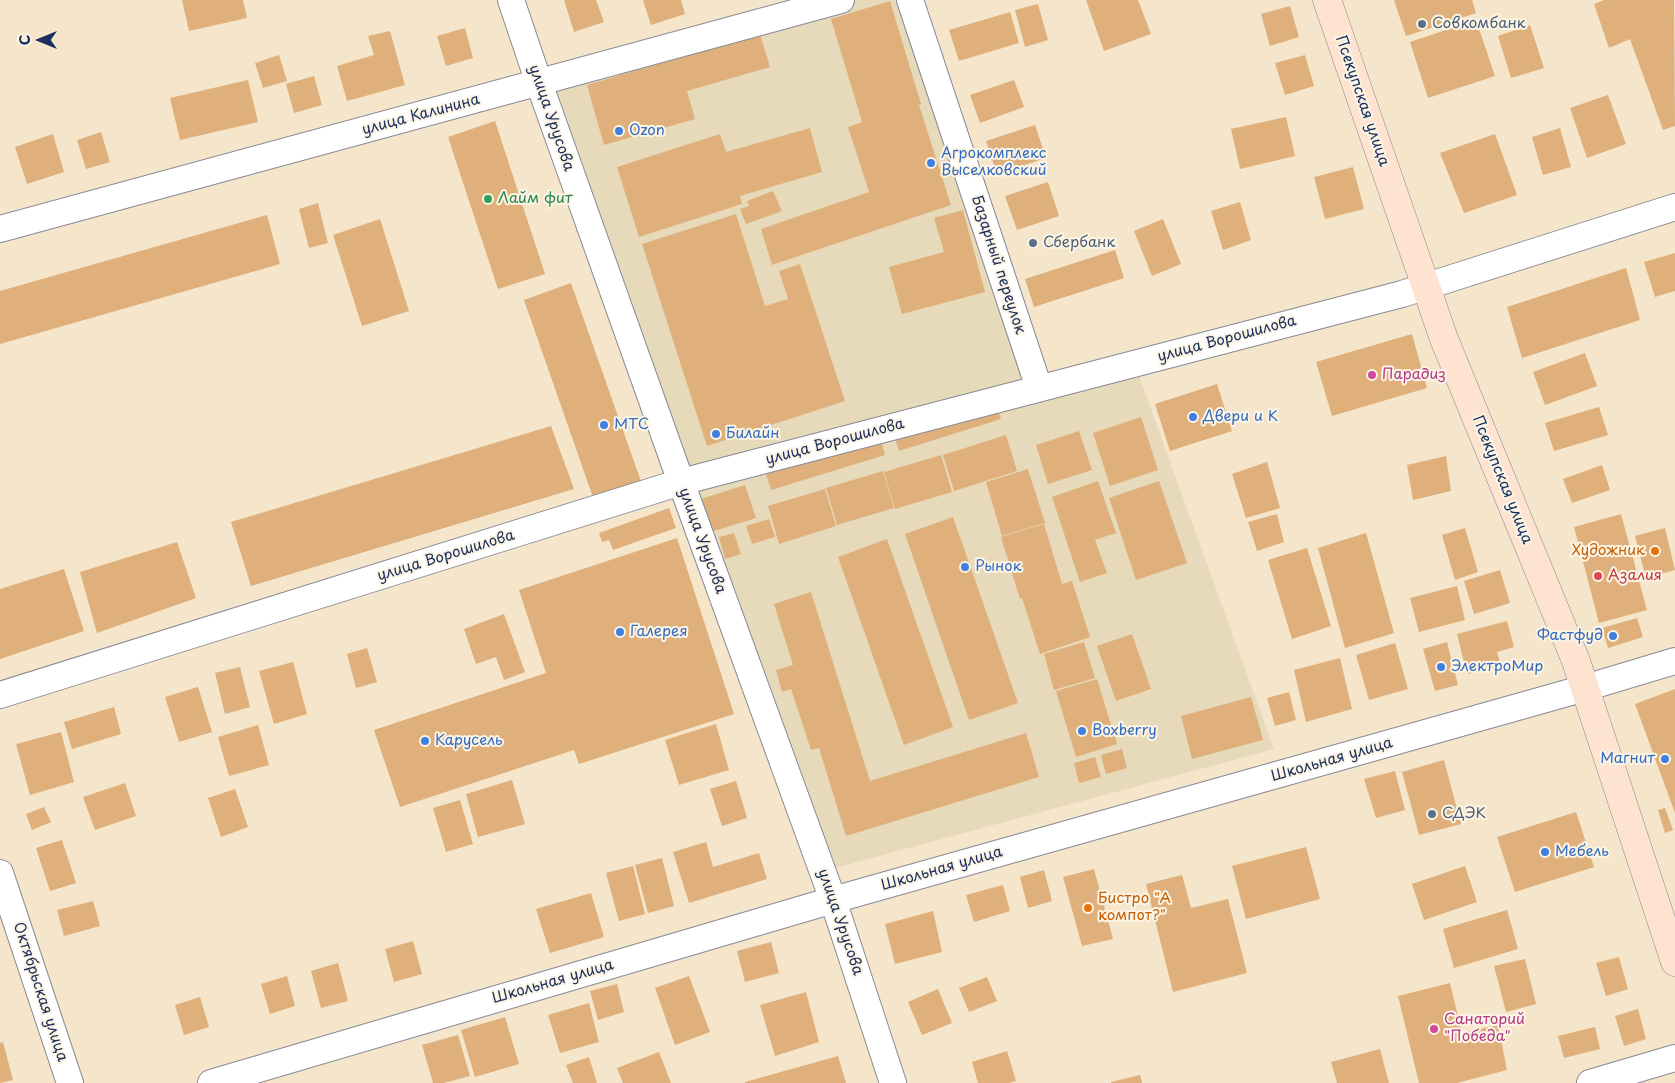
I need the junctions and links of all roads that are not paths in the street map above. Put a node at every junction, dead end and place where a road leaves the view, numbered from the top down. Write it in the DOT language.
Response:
graph roads {
  1 [pos="511,0"];
  2 [pos="841,0"];
  3 [pos="910,0"];
  4 [pos="1327,0"];
  5 [pos="539,83"];
  6 [pos="1675,208"];
  7 [pos="0,229"];
  8 [pos="1426,286"];
  9 [pos="1039,388"];
  10 [pos="681,482"];
  11 [pos="1675,661"];
  12 [pos="1585,688"];
  13 [pos="0,695"];
  14 [pos="0,873"];
  15 [pos="833,900"];
  16 [pos="1675,962"];
  17 [pos="1675,1058"];
  18 [pos="70,1083"];
  19 [pos="211,1083"];
  20 [pos="893,1083"];
  21 [pos="1590,1083"];
  1 -- 5 [label="street, улица Урусова"];
  2 -- 5 [label="street, улица Калинина"];
  3 -- 9 [label="street, Базарный переулок"];
  4 -- 8 [label="street, Псекупская улица"];
  5 -- 7 [label="street, улица Калинина"];
  5 -- 10 [label="street, улица Урусова"];
  6 -- 8 [label="street, улица Ворошилова"];
  8 -- 9 [label="street, улица Ворошилова"];
  8 -- 12 [label="street, Псекупская улица"];
  9 -- 10 [label="street, улица Ворошилова"];
  10 -- 13 [label="street, улица Ворошилова"];
  10 -- 15 [label="street, улица Урусова"];
  11 -- 12 [label="street, Школьная улица"];
  12 -- 15 [label="street, Школьная улица"];
  12 -- 16 [label="street, Псекупская улица"];
  14 -- 18 [label="street, Октябрьская улица"];
  15 -- 19 [label="street, Школьная улица"];
  15 -- 20 [label="street, улица Урусова"];
  17 -- 21 [label="street"];
}
